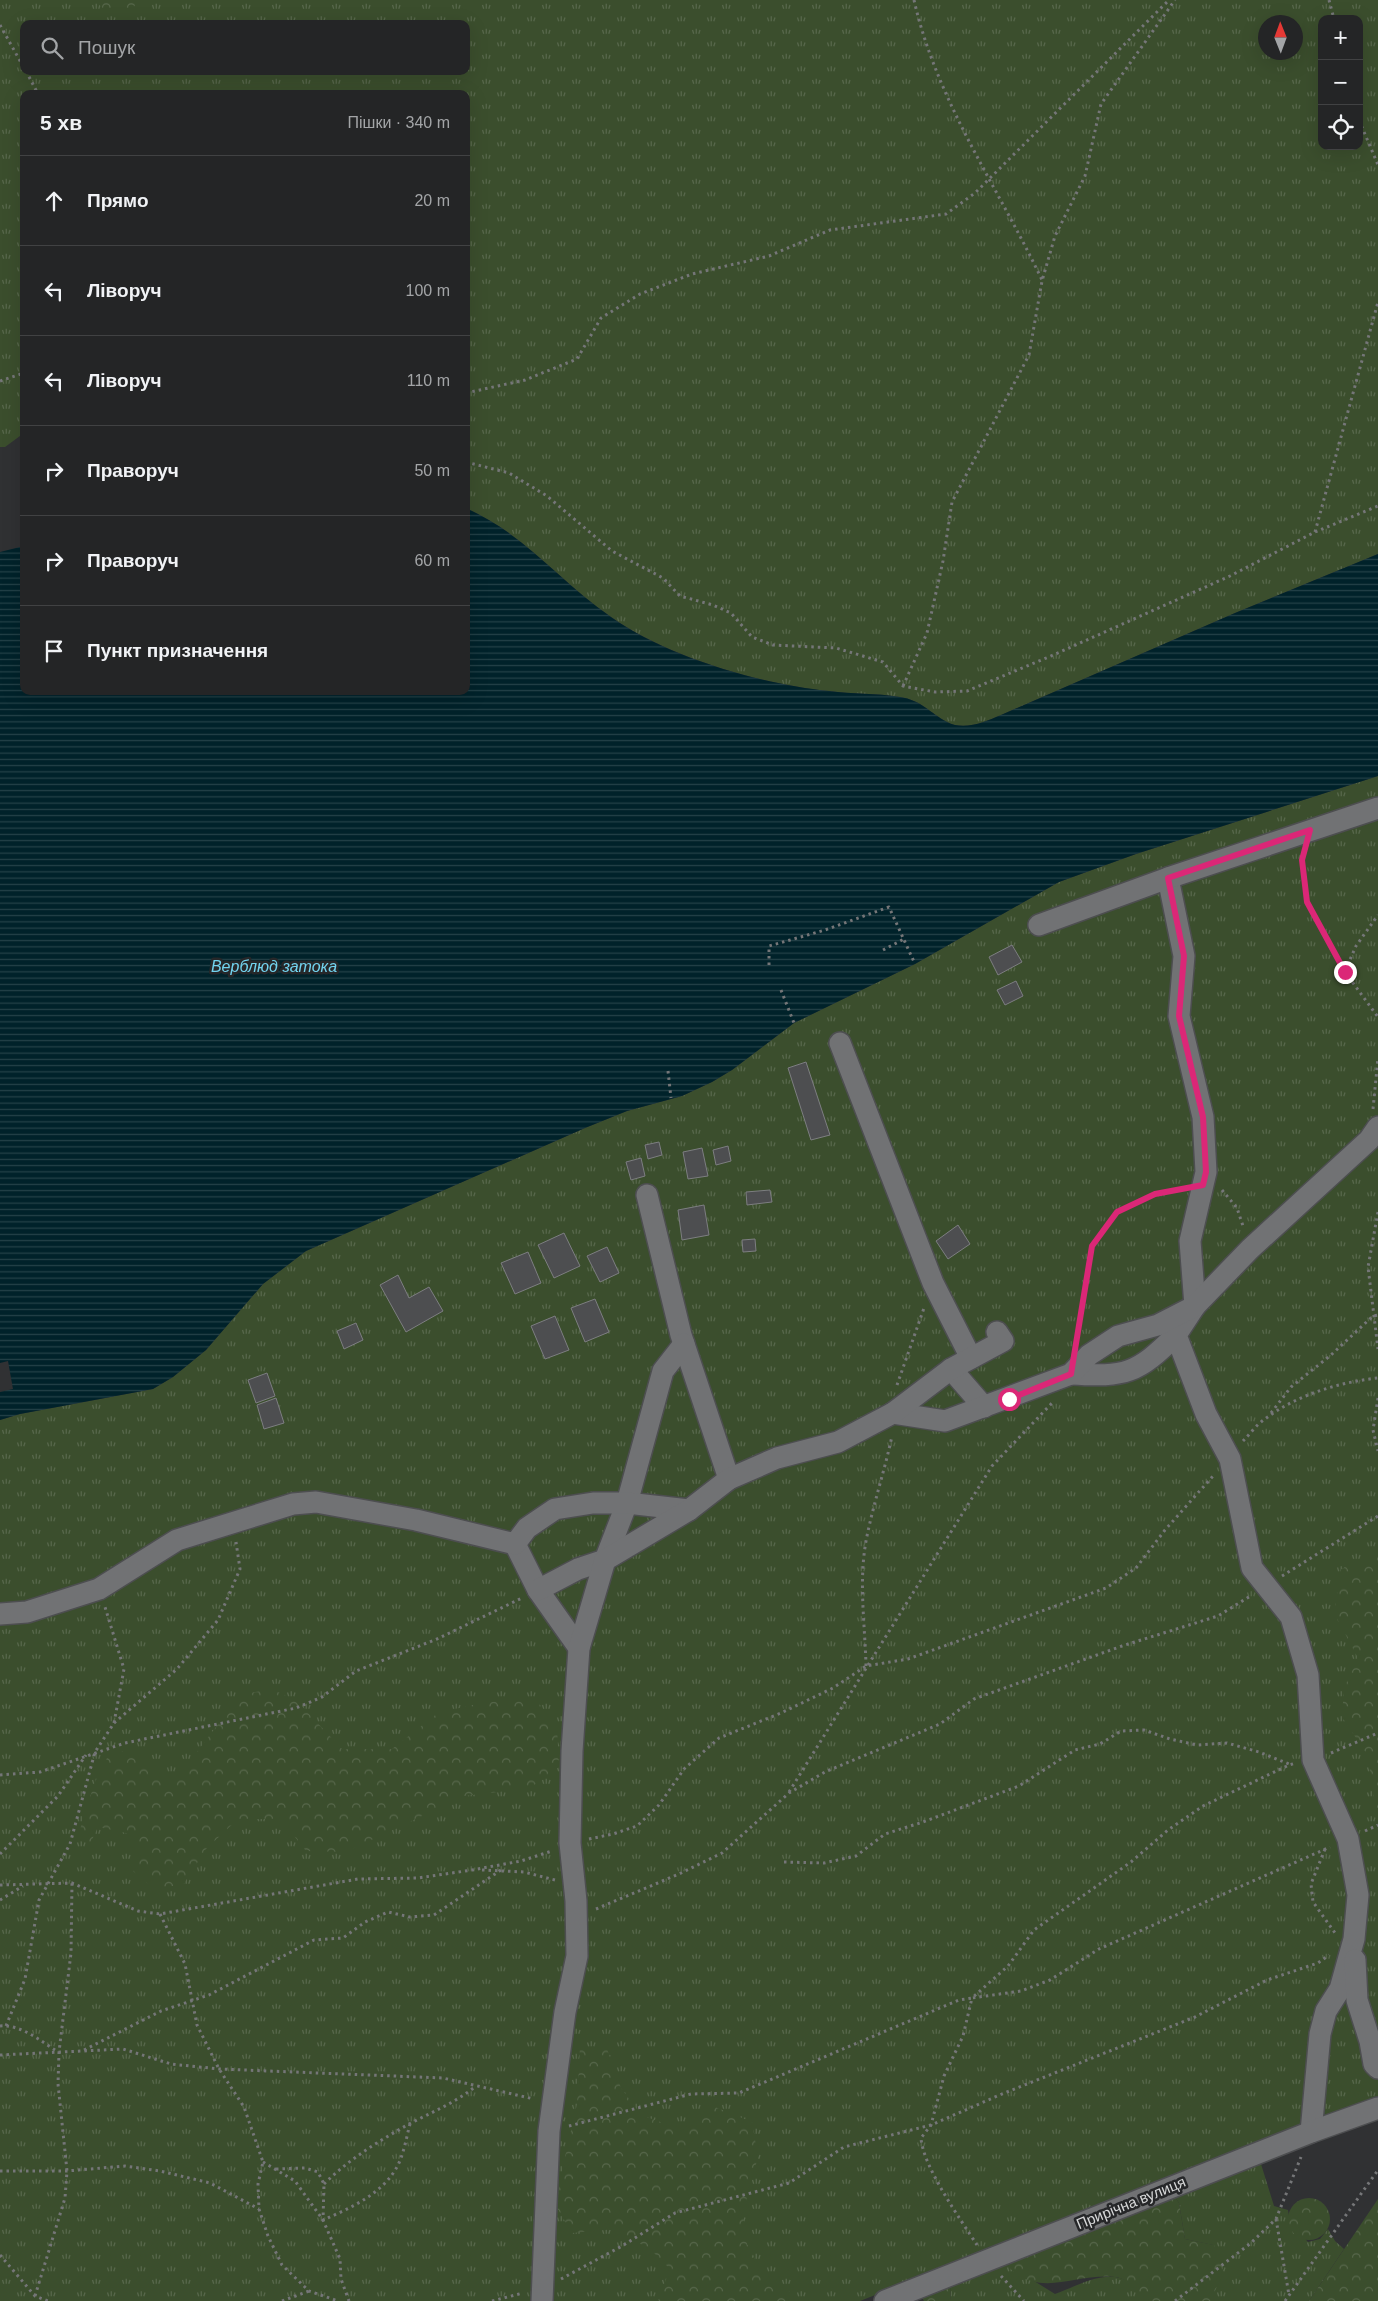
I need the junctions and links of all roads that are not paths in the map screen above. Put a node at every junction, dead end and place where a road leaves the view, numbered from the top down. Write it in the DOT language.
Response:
graph roads {
  1 [pos="1378,808"];
  2 [pos="1168,878"];
  3 [pos="1039,925"];
  4 [pos="840,1043"];
  5 [pos="1374,1134"];
  6 [pos="647,1194"];
  7 [pos="1195,1306"];
  8 [pos="997,1332"];
  9 [pos="1176,1335"];
  10 [pos="684,1344"];
  11 [pos="971,1358"];
  12 [pos="951,1369"];
  13 [pos="1071,1374"];
  14 [pos="984,1407"];
  15 [pos="893,1413"];
  16 [pos="729,1479"];
  17 [pos="626,1503"];
  18 [pos="689,1510"];
  19 [pos="515,1544"];
  20 [pos="605,1560"];
  21 [pos="538,1590"];
  22 [pos="0,1614"];
  23 [pos="579,1648"];
  24 [pos="1348,1949"];
  25 [pos="1378,2068"];
  26 [pos="1378,2108"];
  27 [pos="1311,2132"];
  28 [pos="543,2295"];
  29 [pos="884,2301"];
  1 -- 2 [label="lane"];
  2 -- 3 [label="lane"];
  2 -- 7 [label="lane"];
  4 -- 11 [label="lane"];
  5 -- 7 [label="lane"];
  6 -- 10 [label="lane"];
  7 -- 9 [label="lane"];
  7 -- 13 [label="lane"];
  8 -- 11 [label="lane"];
  9 -- 13 [label="lane"];
  9 -- 24 [label="lane"];
  10 -- 16 [label="lane"];
  10 -- 17 [label="lane"];
  11 -- 12 [label="lane"];
  12 -- 14 [label="lane"];
  12 -- 15 [label="lane"];
  13 -- 14 [label="lane"];
  14 -- 15 [label="lane"];
  15 -- 16 [label="lane"];
  16 -- 18 [label="lane"];
  17 -- 18 [label="lane"];
  17 -- 19 [label="lane"];
  17 -- 20 [label="lane"];
  18 -- 20 [label="lane"];
  19 -- 21 [label="lane"];
  19 -- 22 [label="lane"];
  20 -- 21 [label="lane"];
  20 -- 23 [label="lane"];
  21 -- 23 [label="lane"];
  23 -- 28 [label="lane"];
  24 -- 25 [label="lane"];
  24 -- 27 [label="lane"];
  26 -- 27 [label="lane, Прирічна вулиця"];
  27 -- 29 [label="lane, Прирічна вулиця"];
}
